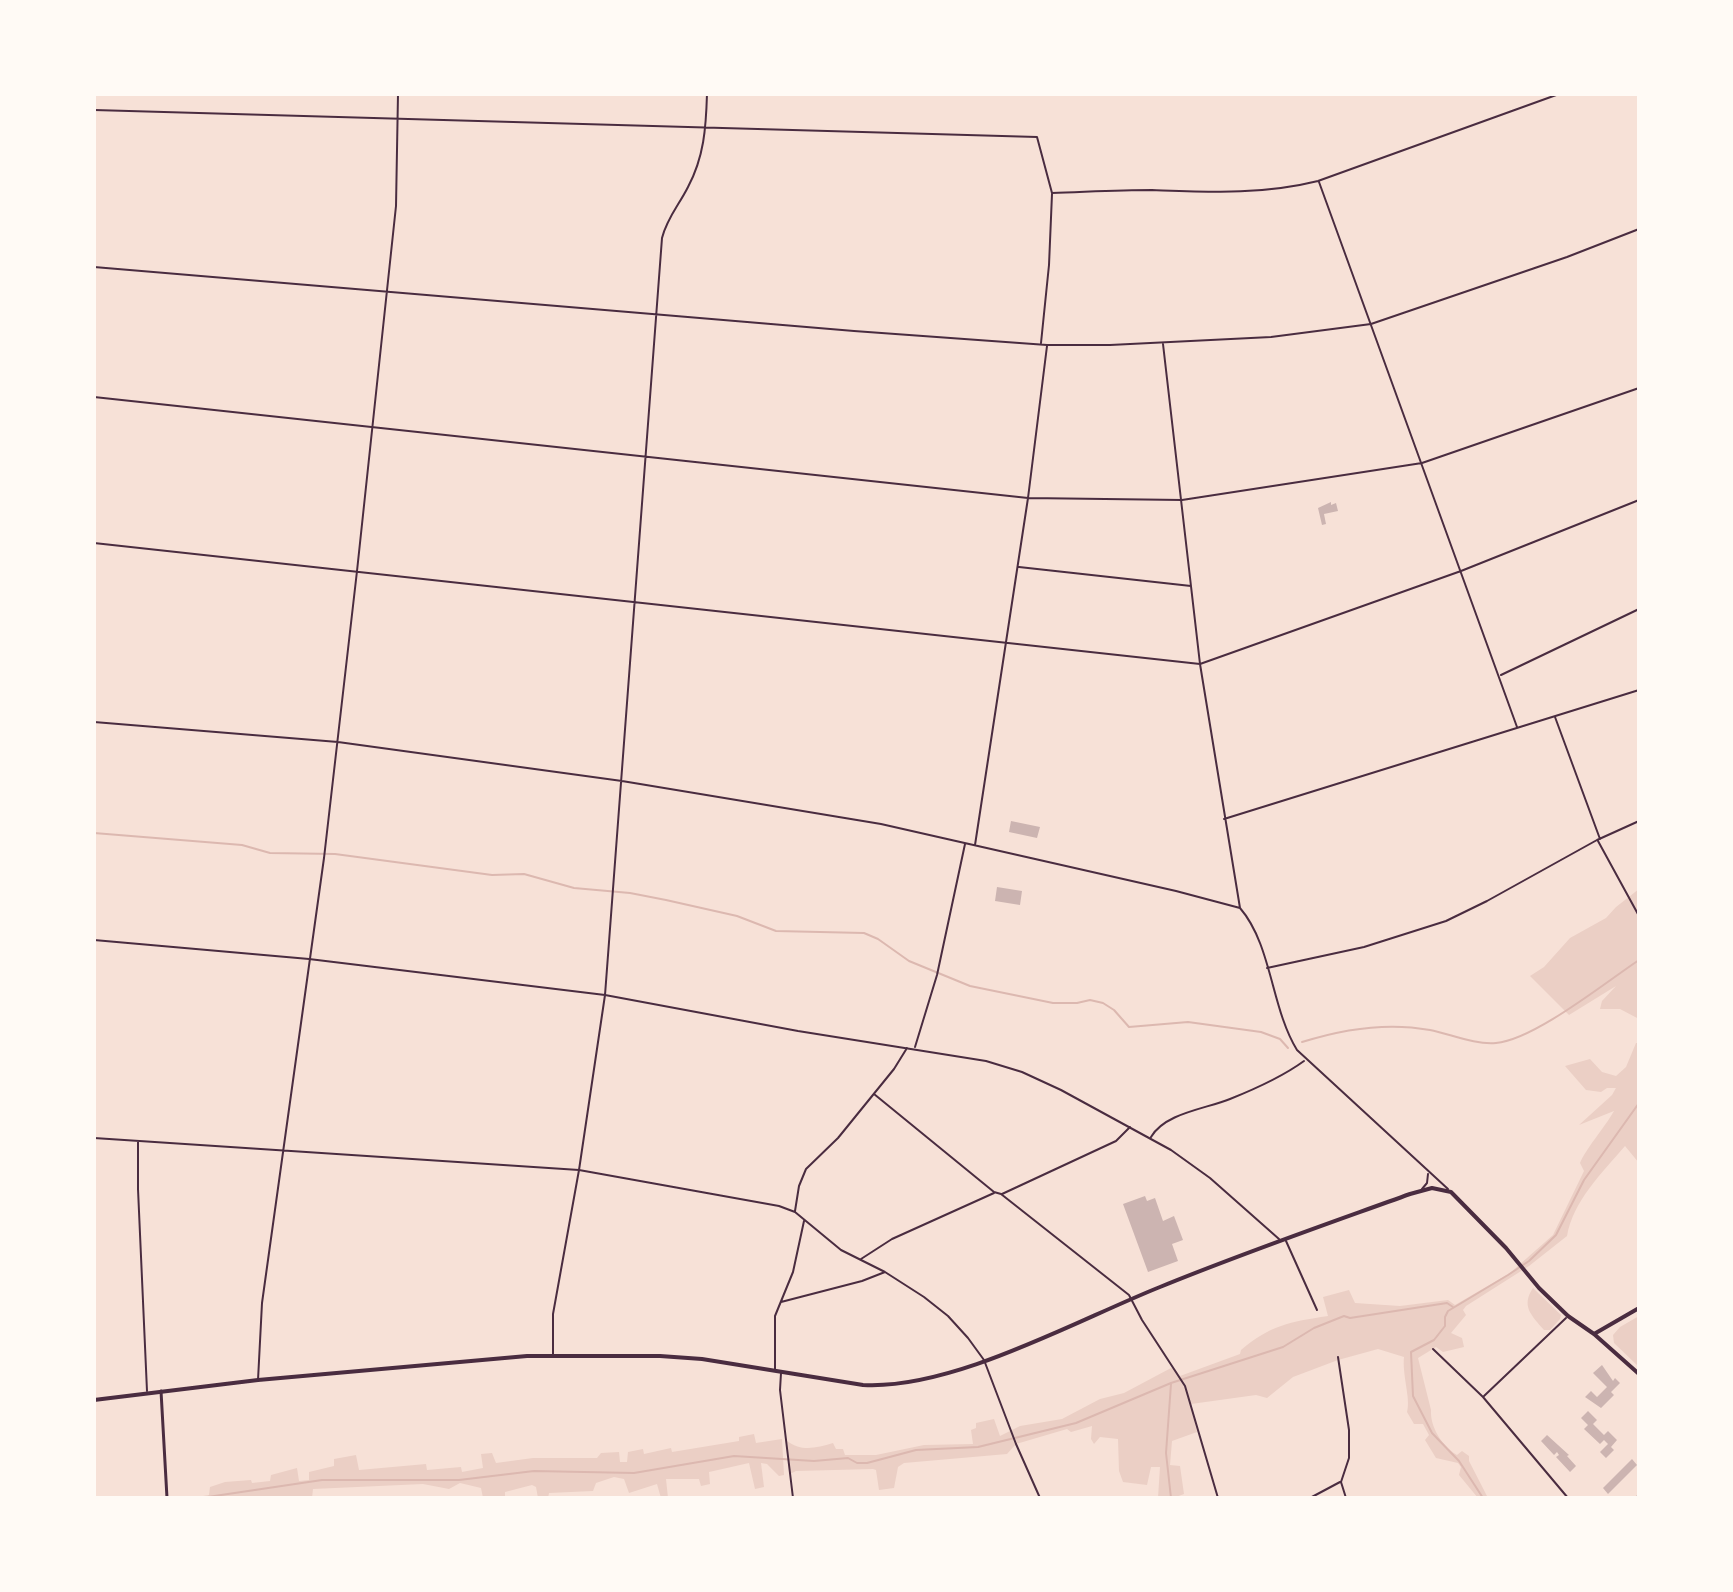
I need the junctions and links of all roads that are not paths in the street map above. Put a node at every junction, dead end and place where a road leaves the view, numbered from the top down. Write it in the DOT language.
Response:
graph roads {
  1 [pos="398,94"];
  2 [pos="707,94"];
  3 [pos="1559,94"];
  4 [pos="94,110"];
  5 [pos="397,119"];
  6 [pos="706,127"];
  7 [pos="1318,181"];
  8 [pos="1052,193"];
  9 [pos="1639,229"];
  10 [pos="94,267"];
  11 [pos="386,292"];
  12 [pos="657,313"];
  13 [pos="1371,324"];
  14 [pos="1163,342"];
  15 [pos="1041,344"];
  16 [pos="1047,345"];
  17 [pos="1639,388"];
  18 [pos="94,397"];
  19 [pos="371,427"];
  20 [pos="647,456"];
  21 [pos="1422,463"];
  22 [pos="1028,498"];
  23 [pos="1182,500"];
  24 [pos="1639,500"];
  25 [pos="94,543"];
  26 [pos="1018,567"];
  27 [pos="357,571"];
  28 [pos="1461,571"];
  29 [pos="1192,586"];
  30 [pos="636,602"];
  31 [pos="1639,609"];
  32 [pos="1008,642"];
  33 [pos="1200,664"];
  34 [pos="1500,675"];
  35 [pos="1639,690"];
  36 [pos="1555,716"];
  37 [pos="94,722"];
  38 [pos="1517,727"];
  39 [pos="338,742"];
  40 [pos="622,781"];
  41 [pos="1224,819"];
  42 [pos="1639,821"];
  43 [pos="1598,840"];
  44 [pos="965,843"];
  45 [pos="975,845"];
  46 [pos="1240,908"];
  47 [pos="1639,916"];
  48 [pos="94,940"];
  49 [pos="309,959"];
  50 [pos="1266,968"];
  51 [pos="605,995"];
  52 [pos="907,1048"];
  53 [pos="914,1049"];
  54 [pos="1305,1060"];
  55 [pos="874,1094"];
  56 [pos="1130,1126"];
  57 [pos="94,1138"];
  58 [pos="1150,1138"];
  59 [pos="138,1140"];
  60 [pos="284,1150"];
  61 [pos="579,1170"];
  62 [pos="1428,1171"];
  63 [pos="1012,1189"];
  64 [pos="1421,1190"];
  65 [pos="994,1192"];
  66 [pos="1451,1192"];
  67 [pos="1001,1194"];
  68 [pos="1010,1202"];
  69 [pos="795,1212"];
  70 [pos="804,1219"];
  71 [pos="1283,1240"];
  72 [pos="860,1259"];
  73 [pos="885,1272"];
  74 [pos="1132,1299"];
  75 [pos="780,1302"];
  76 [pos="1639,1308"];
  77 [pos="1317,1310"];
  78 [pos="1568,1316"];
  79 [pos="1594,1334"];
  80 [pos="1433,1349"];
  81 [pos="553,1355"];
  82 [pos="1338,1357"];
  83 [pos="984,1360"];
  84 [pos="778,1371"];
  85 [pos="1639,1374"];
  86 [pos="258,1380"];
  87 [pos="161,1391"];
  88 [pos="147,1393"];
  89 [pos="1483,1397"];
  90 [pos="94,1400"];
  91 [pos="1341,1482"];
  92 [pos="167,1498"];
  93 [pos="793,1498"];
  94 [pos="1040,1498"];
  95 [pos="1218,1498"];
  96 [pos="1310,1498"];
  97 [pos="1346,1498"];
  98 [pos="1568,1498"];
  1 -- 5 [label="street"];
  2 -- 6 [label="street"];
  3 -- 7 [label="street"];
  4 -- 5 [label="street"];
  5 -- 6 [label="street"];
  5 -- 11 [label="street"];
  6 -- 8 [label="street"];
  6 -- 12 [label="street"];
  7 -- 8 [label="street"];
  7 -- 13 [label="street"];
  8 -- 15 [label="street"];
  9 -- 13 [label="street"];
  10 -- 11 [label="street"];
  11 -- 12 [label="street"];
  11 -- 19 [label="street"];
  12 -- 15 [label="street"];
  12 -- 20 [label="street"];
  13 -- 14 [label="street"];
  13 -- 21 [label="street"];
  14 -- 16 [label="street"];
  14 -- 23 [label="street"];
  15 -- 16 [label="street"];
  16 -- 22 [label="street"];
  17 -- 21 [label="street"];
  18 -- 19 [label="street"];
  19 -- 20 [label="street"];
  19 -- 27 [label="street"];
  20 -- 22 [label="street"];
  20 -- 30 [label="street"];
  21 -- 23 [label="street"];
  21 -- 28 [label="street"];
  22 -- 23 [label="street"];
  22 -- 26 [label="street"];
  23 -- 29 [label="street"];
  24 -- 28 [label="street"];
  25 -- 27 [label="street"];
  26 -- 29 [label="street"];
  26 -- 32 [label="street"];
  27 -- 30 [label="street"];
  27 -- 39 [label="street"];
  28 -- 33 [label="street"];
  28 -- 34 [label="street"];
  29 -- 33 [label="street"];
  30 -- 32 [label="street"];
  30 -- 40 [label="street"];
  31 -- 34 [label="street"];
  32 -- 33 [label="street"];
  32 -- 45 [label="street"];
  33 -- 41 [label="street"];
  34 -- 38 [label="street"];
  35 -- 36 [label="street"];
  36 -- 38 [label="street"];
  36 -- 43 [label="street"];
  37 -- 39 [label="street"];
  38 -- 41 [label="street"];
  39 -- 40 [label="street"];
  39 -- 49 [label="street"];
  40 -- 44 [label="street"];
  40 -- 51 [label="street"];
  41 -- 46 [label="street"];
  42 -- 43 [label="street"];
  43 -- 47 [label="street"];
  43 -- 50 [label="street"];
  44 -- 45 [label="street"];
  44 -- 53 [label="street"];
  45 -- 46 [label="street"];
  46 -- 50 [label="street"];
  48 -- 49 [label="street"];
  49 -- 51 [label="street"];
  49 -- 60 [label="street"];
  50 -- 54 [label="street"];
  51 -- 52 [label="street"];
  51 -- 61 [label="street"];
  52 -- 53 [label="street"];
  52 -- 55 [label="street"];
  53 -- 56 [label="street"];
  54 -- 58 [label="street"];
  54 -- 62 [label="street"];
  55 -- 65 [label="street"];
  55 -- 69 [label="street"];
  56 -- 58 [label="street"];
  56 -- 63 [label="street"];
  57 -- 59 [label="street"];
  58 -- 71 [label="street"];
  59 -- 60 [label="street"];
  59 -- 88 [label="street"];
  60 -- 61 [label="street"];
  60 -- 86 [label="street"];
  61 -- 69 [label="street"];
  61 -- 81 [label="street"];
  62 -- 64 [label="street"];
  62 -- 66 [label="street"];
  63 -- 67 [label="street"];
  63 -- 68 [label="street"];
  64 -- 66 [label="main road"];
  64 -- 71 [label="main road"];
  65 -- 67 [label="street"];
  65 -- 72 [label="street"];
  66 -- 78 [label="main road"];
  67 -- 68 [label="street"];
  68 -- 74 [label="street"];
  69 -- 70 [label="street"];
  70 -- 72 [label="street"];
  70 -- 75 [label="street"];
  71 -- 74 [label="main road"];
  71 -- 77 [label="street"];
  72 -- 73 [label="street"];
  73 -- 75 [label="street"];
  73 -- 83 [label="street"];
  74 -- 83 [label="main road"];
  74 -- 95 [label="street"];
  75 -- 84 [label="street"];
  76 -- 79 [label="main road"];
  78 -- 79 [label="main road"];
  78 -- 89 [label="street"];
  79 -- 85 [label="main road"];
  80 -- 89 [label="street"];
  81 -- 84 [label="main road"];
  81 -- 86 [label="main road"];
  82 -- 91 [label="street"];
  83 -- 84 [label="main road"];
  83 -- 94 [label="street"];
  84 -- 93 [label="street"];
  86 -- 87 [label="main road"];
  87 -- 88 [label="main road"];
  87 -- 92 [label="main road"];
  88 -- 90 [label="main road"];
  89 -- 98 [label="street"];
  91 -- 96 [label="street"];
  91 -- 97 [label="street"];
}
